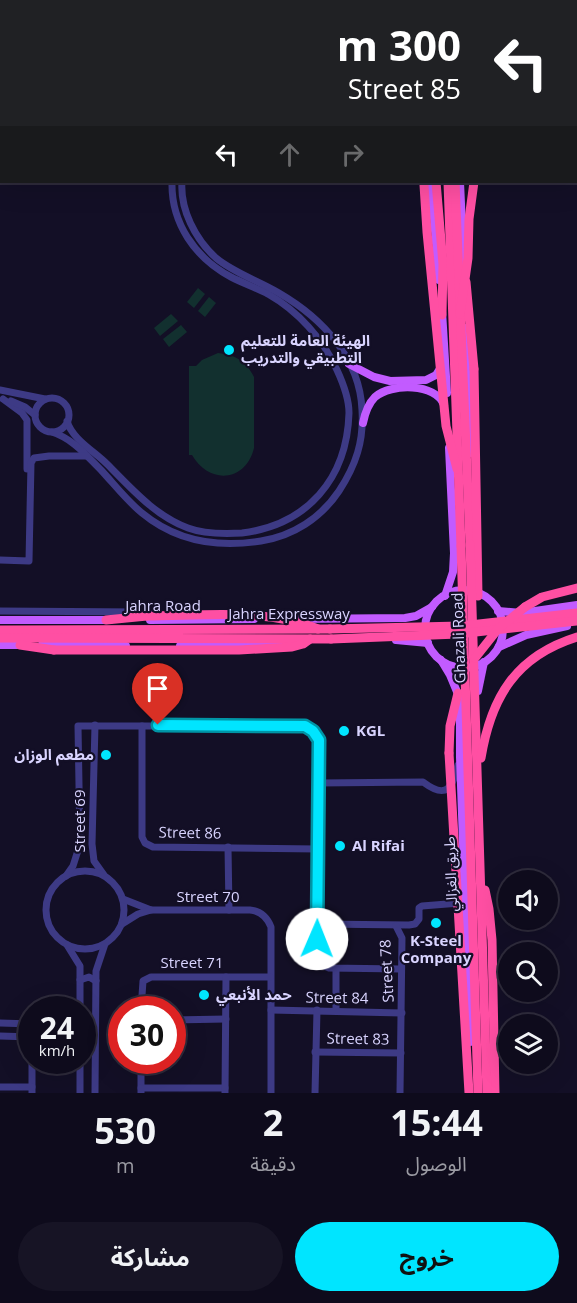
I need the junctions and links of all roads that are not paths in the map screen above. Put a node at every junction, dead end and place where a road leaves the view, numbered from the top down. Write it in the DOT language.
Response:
graph roads {
  1 [pos="172,183"];
  2 [pos="182,183"];
  3 [pos="427,183"];
  4 [pos="436,183"];
  5 [pos="448,183"];
  6 [pos="455,183"];
  7 [pos="460,183"];
  8 [pos="474,183"];
  9 [pos="463,238"];
  10 [pos="306,311"];
  11 [pos="460,314"];
  12 [pos="442,315"];
  13 [pos="297,316"];
  14 [pos="331,334"];
  15 [pos="321,341"];
  16 [pos="445,352"];
  17 [pos="349,364"];
  18 [pos="0,390"];
  19 [pos="2,398"];
  20 [pos="45,399"];
  21 [pos="447,414"];
  22 [pos="35,415"];
  23 [pos="67,422"];
  24 [pos="363,423"];
  25 [pos="52,432"];
  26 [pos="87,456"];
  27 [pos="337,468"];
  28 [pos="457,469"];
  29 [pos="349,475"];
  30 [pos="262,530"];
  31 [pos="264,541"];
  32 [pos="0,561"];
  33 [pos="27,561"];
  34 [pos="577,588"];
  35 [pos="445,596"];
  36 [pos="484,596"];
  37 [pos="577,605"];
  38 [pos="432,607"];
  39 [pos="0,611"];
  40 [pos="498,611"];
  41 [pos="577,613"];
  42 [pos="0,620"];
  43 [pos="106,620"];
  44 [pos="171,620"];
  45 [pos="577,623"];
  46 [pos="318,629"];
  47 [pos="0,630"];
  48 [pos="577,637"];
  49 [pos="0,638"];
  50 [pos="310,639"];
  51 [pos="428,643"];
  52 [pos="0,645"];
  53 [pos="20,645"];
  54 [pos="499,647"];
  55 [pos="474,655"];
  56 [pos="441,660"];
  57 [pos="484,662"];
  58 [pos="95,725"];
  59 [pos="142,726"];
  60 [pos="460,756"];
  61 [pos="478,778"];
  62 [pos="318,783"];
  63 [pos="92,843"];
  64 [pos="80,844"];
  65 [pos="228,847"];
  66 [pos="318,849"];
  67 [pos="66,876"];
  68 [pos="106,877"];
  69 [pos="485,890"];
  70 [pos="465,897"];
  71 [pos="123,899"];
  72 [pos="151,910"];
  73 [pos="229,910"];
  74 [pos="122,924"];
  75 [pos="318,924"];
  76 [pos="396,927"];
  77 [pos="105,944"];
  78 [pos="67,945"];
  79 [pos="336,969"];
  80 [pos="401,969"];
  81 [pos="226,976"];
  82 [pos="270,977"];
  83 [pos="80,980"];
  84 [pos="96,981"];
  85 [pos="79,996"];
  86 [pos="142,996"];
  87 [pos="271,1010"];
  88 [pos="317,1010"];
  89 [pos="336,1011"];
  90 [pos="402,1013"];
  91 [pos="226,1019"];
  92 [pos="186,1020"];
  93 [pos="0,1023"];
  94 [pos="18,1024"];
  95 [pos="0,1036"];
  96 [pos="18,1037"];
  97 [pos="315,1052"];
  98 [pos="401,1053"];
  99 [pos="32,1074"];
  100 [pos="80,1074"];
  101 [pos="141,1074"];
  102 [pos="0,1087"];
  103 [pos="32,1090"];
  104 [pos="141,1090"];
  105 [pos="225,1090"];
  106 [pos="80,1093"];
  107 [pos="95,1093"];
  108 [pos="271,1093"];
  109 [pos="315,1093"];
  110 [pos="400,1093"];
  111 [pos="470,1093"];
  112 [pos="478,1093"];
  113 [pos="489,1093"];
  114 [pos="495,1093"];
  1 -- 13 [label="street"];
  2 -- 10 [label="street"];
  3 -- 12 [label="main road, Ghazali Road"];
  3 -- 28 [label="highway, bridge"];
  4 -- 12 [label="highway"];
  5 -- 28 [label="highway, Ghazali Road, bridge"];
  6 -- 11 [label="highway, Ghazali Road, bridge"];
  7 -- 9 [label="main road, Ghazali Road"];
  8 -- 11 [label="highway, bridge"];
  9 -- 36 [label="main road, Ghazali Road"];
  9 -- 55 [label="highway, bridge"];
  10 -- 13 [label="street"];
  10 -- 14 [label="street"];
  11 -- 55 [label="highway, Ghazali Road, bridge"];
  12 -- 16 [label="main road, Ghazali Road"];
  13 -- 15 [label="street"];
  14 -- 15 [label="street"];
  14 -- 17 [label="street"];
  15 -- 27 [label="street"];
  16 -- 17 [label="main road"];
  16 -- 21 [label="main road, Ghazali Road"];
  17 -- 24 [label="street"];
  18 -- 20 [label="street"];
  19 -- 22 [label="street"];
  19 -- 33 [label="street"];
  20 -- 22 [label="street"];
  20 -- 23 [label="street"];
  21 -- 24 [label="main road"];
  21 -- 35 [label="main road, Ghazali Road"];
  22 -- 25 [label="street"];
  23 -- 25 [label="street"];
  23 -- 30 [label="street"];
  24 -- 29 [label="street"];
  25 -- 26 [label="street"];
  26 -- 31 [label="street"];
  26 -- 33 [label="street"];
  27 -- 29 [label="street"];
  27 -- 30 [label="street"];
  28 -- 112 [label="highway, Ghazali Road, bridge"];
  29 -- 31 [label="street"];
  30 -- 31 [label="street"];
  32 -- 33 [label="street"];
  34 -- 111 [label="highway, bridge"];
  35 -- 36 [label="main road"];
  35 -- 38 [label="main road"];
  36 -- 40 [label="main road"];
  37 -- 40 [label="main road"];
  38 -- 44 [label="main road, Jahra Road"];
  38 -- 51 [label="main road"];
  39 -- 44 [label="street"];
  40 -- 54 [label="main road"];
  41 -- 46 [label="highway, Jahra Expressway, bridge"];
  42 -- 43 [label="main road, Jahra Road"];
  43 -- 44 [label="main road, Jahra Road"];
  43 -- 46 [label="highway, bridge"];
  45 -- 50 [label="highway, Jahra Expressway, bridge"];
  45 -- 54 [label="main road"];
  46 -- 47 [label="highway, Jahra Expressway"];
  48 -- 61 [label="highway, bridge"];
  49 -- 50 [label="highway, Jahra Expressway"];
  50 -- 53 [label="highway, bridge"];
  51 -- 53 [label="main road"];
  51 -- 56 [label="main road"];
  52 -- 53 [label="main road"];
  54 -- 57 [label="main road"];
  55 -- 61 [label="highway, Ghazali Road, bridge"];
  56 -- 57 [label="main road"];
  56 -- 60 [label="main road, طريق الغزالي"];
  57 -- 69 [label="main road"];
  58 -- 59 [label="street"];
  58 -- 63 [label="street, Street 69"];
  58 -- 64 [label="street, Street 69"];
  59 -- 62 [label="street"];
  59 -- 65 [label="street, Street 86"];
  60 -- 62 [label="street"];
  60 -- 70 [label="main road, طريق الغزالي"];
  61 -- 113 [label="highway, Ghazali Road, bridge"];
  62 -- 66 [label="street"];
  63 -- 64 [label="street"];
  63 -- 68 [label="street, Street 69"];
  64 -- 67 [label="street, Street 69"];
  65 -- 66 [label="street, Street 86"];
  65 -- 73 [label="street"];
  66 -- 75 [label="street"];
  67 -- 68 [label="street"];
  67 -- 78 [label="street"];
  68 -- 71 [label="street"];
  69 -- 113 [label="main road"];
  69 -- 114 [label="highway"];
  70 -- 76 [label="street"];
  70 -- 111 [label="main road, طريق الغزالي"];
  71 -- 72 [label="street, Street 70"];
  71 -- 74 [label="street"];
  72 -- 73 [label="street, Street 70"];
  72 -- 74 [label="street, Street 70"];
  73 -- 82 [label="street, Street 70"];
  74 -- 77 [label="street"];
  75 -- 76 [label="street, Street 78"];
  75 -- 79 [label="street"];
  76 -- 80 [label="street, Street 78"];
  77 -- 78 [label="street"];
  77 -- 84 [label="street"];
  78 -- 83 [label="street"];
  79 -- 80 [label="street"];
  79 -- 89 [label="street"];
  80 -- 90 [label="street, Street 78"];
  81 -- 82 [label="street, Street 71"];
  81 -- 86 [label="street, Street 71"];
  81 -- 91 [label="street"];
  82 -- 87 [label="street, Street 70"];
  83 -- 84 [label="street"];
  83 -- 85 [label="street"];
  84 -- 107 [label="street"];
  87 -- 88 [label="street, Street 84"];
  87 -- 108 [label="street, Street 70"];
  88 -- 89 [label="street, Street 84"];
  88 -- 97 [label="street"];
  89 -- 90 [label="street, Street 84"];
  90 -- 98 [label="street, Street 78"];
  91 -- 92 [label="street"];
  91 -- 105 [label="street"];
  93 -- 94 [label="street"];
  95 -- 96 [label="street"];
  97 -- 98 [label="street, Street 83"];
  97 -- 109 [label="street"];
  98 -- 110 [label="street, Street 78"];
  99 -- 103 [label="street"];
  100 -- 106 [label="street"];
  101 -- 104 [label="street"];
  102 -- 103 [label="street"];
  104 -- 105 [label="street"];
}
